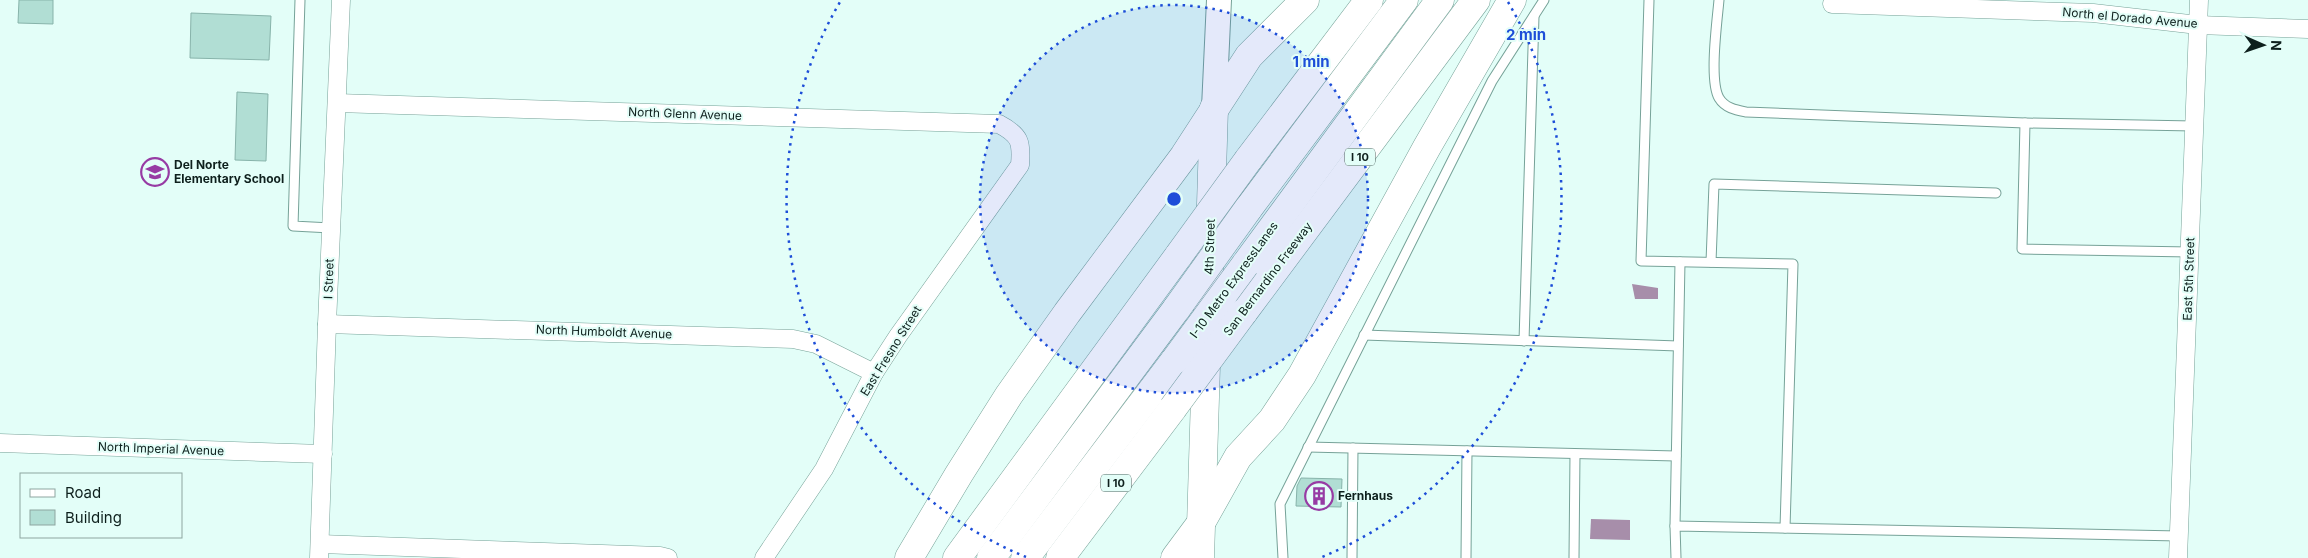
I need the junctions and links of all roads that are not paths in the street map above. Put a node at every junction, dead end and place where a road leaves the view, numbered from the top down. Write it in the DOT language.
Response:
graph roads {
  1 [pos="300,0"];
  2 [pos="341,0"];
  3 [pos="1219,0"];
  4 [pos="1305,0"];
  5 [pos="1369,0"];
  6 [pos="1404,0"];
  7 [pos="1440,0"];
  8 [pos="1476,0"];
  9 [pos="1512,0"];
  10 [pos="1544,0"];
  11 [pos="1649,0"];
  12 [pos="1719,0"];
  13 [pos="2199,0"];
  14 [pos="1832,4"];
  15 [pos="1534,15"];
  16 [pos="2198,25"];
  17 [pos="2308,29"];
  18 [pos="337,103"];
  19 [pos="1214,108"];
  20 [pos="2025,123"];
  21 [pos="2194,126"];
  22 [pos="1021,148"];
  23 [pos="1996,193"];
  24 [pos="331,228"];
  25 [pos="2190,252"];
  26 [pos="1680,262"];
  27 [pos="1711,262"];
  28 [pos="327,324"];
  29 [pos="1364,335"];
  30 [pos="1524,341"];
  31 [pos="1678,346"];
  32 [pos="874,373"];
  33 [pos="0,444"];
  34 [pos="1308,448"];
  35 [pos="1353,448"];
  36 [pos="1467,451"];
  37 [pos="323,454"];
  38 [pos="1575,454"];
  39 [pos="1676,456"];
  40 [pos="1201,523"];
  41 [pos="1674,526"];
  42 [pos="1785,528"];
  43 [pos="2179,536"];
  44 [pos="319,551"];
  45 [pos="668,558"];
  46 [pos="764,558"];
  47 [pos="909,558"];
  48 [pos="957,558"];
  49 [pos="990,558"];
  50 [pos="1025,558"];
  51 [pos="1060,558"];
  52 [pos="1175,558"];
  53 [pos="1200,558"];
  54 [pos="1283,558"];
  55 [pos="1352,558"];
  56 [pos="1466,558"];
  57 [pos="1574,558"];
  58 [pos="1676,558"];
  59 [pos="2178,558"];
  1 -- 24 [label="lane"];
  2 -- 18 [label="street, I Street"];
  3 -- 19 [label="main road, 4th Street"];
  4 -- 19 [label="main road"];
  5 -- 48 [label="main road, bridge"];
  6 -- 49 [label="main road, bridge"];
  7 -- 50 [label="main road, I-10 Metro ExpressLanes, bridge"];
  8 -- 51 [label="main road, San Bernardino Freeway / I 10, bridge"];
  9 -- 40 [label="main road"];
  10 -- 15 [label="lane"];
  11 -- 26 [label="lane"];
  12 -- 20 [label="lane"];
  13 -- 16 [label="street, East 5th Street"];
  14 -- 16 [label="street, North el Dorado Avenue"];
  15 -- 29 [label="lane"];
  15 -- 30 [label="lane"];
  16 -- 17 [label="street, North el Dorado Avenue"];
  16 -- 21 [label="street, East 5th Street"];
  18 -- 22 [label="street, North Glenn Avenue"];
  18 -- 24 [label="street, I Street"];
  19 -- 40 [label="main road, 4th Street"];
  19 -- 47 [label="main road"];
  20 -- 21 [label="lane"];
  20 -- 25 [label="lane"];
  21 -- 25 [label="street, East 5th Street"];
  22 -- 32 [label="street, East Fresno Street"];
  23 -- 27 [label="lane"];
  24 -- 28 [label="street, I Street"];
  25 -- 43 [label="street, East 5th Street"];
  26 -- 27 [label="lane"];
  26 -- 31 [label="lane"];
  27 -- 42 [label="lane"];
  28 -- 32 [label="street, North Humboldt Avenue"];
  28 -- 37 [label="street, I Street"];
  29 -- 30 [label="lane"];
  29 -- 34 [label="lane"];
  30 -- 31 [label="lane"];
  31 -- 39 [label="lane"];
  32 -- 46 [label="street, East Fresno Street"];
  33 -- 37 [label="street, North Imperial Avenue"];
  34 -- 35 [label="lane"];
  34 -- 54 [label="lane"];
  35 -- 36 [label="lane"];
  35 -- 55 [label="lane"];
  36 -- 38 [label="lane"];
  36 -- 56 [label="lane"];
  37 -- 44 [label="street, I Street"];
  38 -- 39 [label="lane"];
  38 -- 57 [label="lane"];
  39 -- 41 [label="lane"];
  40 -- 52 [label="main road"];
  40 -- 53 [label="main road, 4th Street"];
  41 -- 42 [label="lane"];
  41 -- 58 [label="lane"];
  42 -- 43 [label="lane"];
  43 -- 59 [label="street, East 5th Street"];
  44 -- 45 [label="street"];
}
